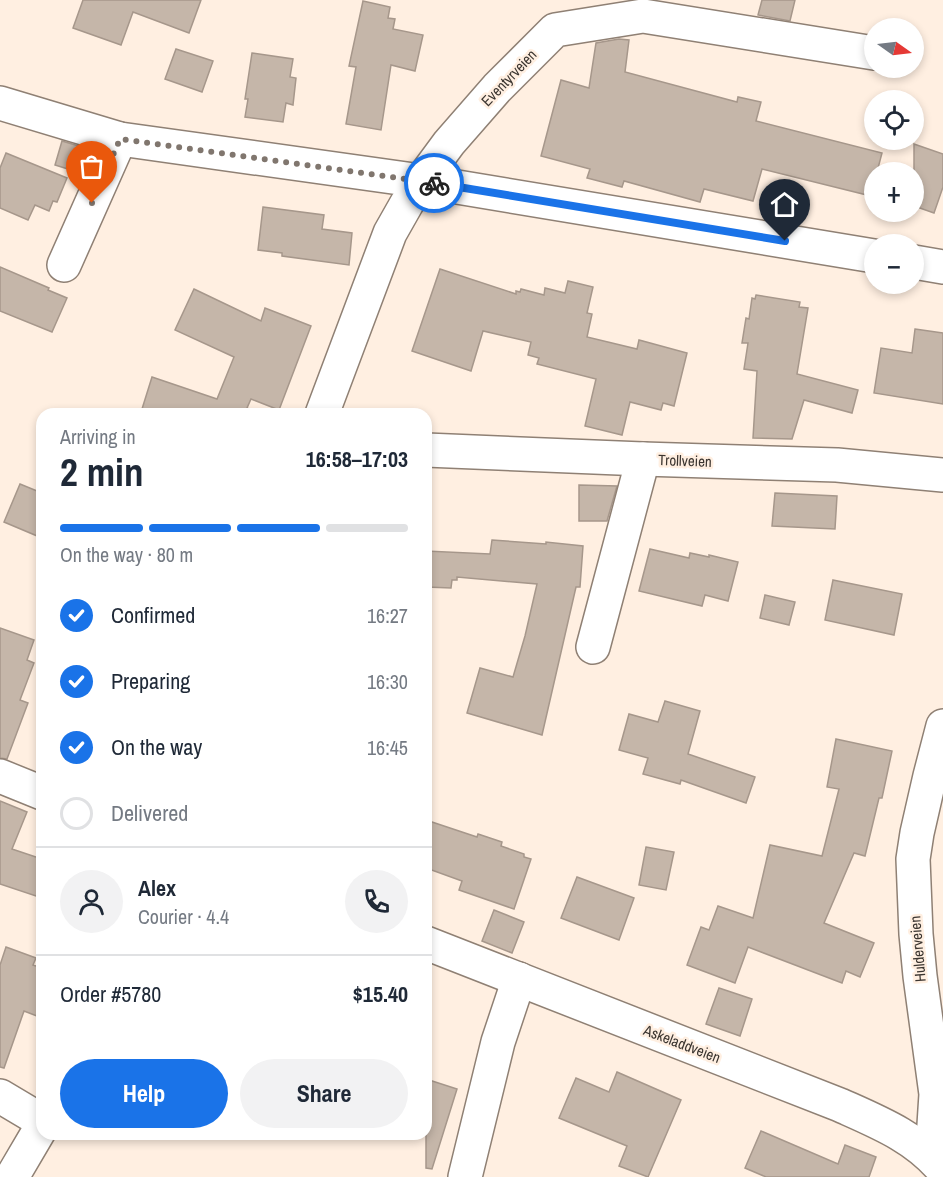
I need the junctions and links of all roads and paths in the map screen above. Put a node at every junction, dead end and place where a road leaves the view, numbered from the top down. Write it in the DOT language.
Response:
graph roads {
  1 [pos="864,51"];
  2 [pos="0,103"];
  3 [pos="120,139"];
  4 [pos="421,181"];
  5 [pos="864,254"];
  6 [pos="924,264"];
  7 [pos="64,265"];
  8 [pos="943,267"];
  9 [pos="324,408"];
  10 [pos="432,450"];
  11 [pos="643,459"];
  12 [pos="943,475"];
  13 [pos="593,647"];
  14 [pos="943,726"];
  15 [pos="0,776"];
  16 [pos="36,791"];
  17 [pos="432,945"];
  18 [pos="519,979"];
  19 [pos="0,1096"];
  20 [pos="36,1117"];
  21 [pos="36,1136"];
  22 [pos="938,1163"];
  23 [pos="12,1177"];
  24 [pos="465,1177"];
  1 -- 4 [label="street, Eventyrveien"];
  2 -- 3 [label="street"];
  3 -- 4 [label="street"];
  3 -- 7 [label="street"];
  4 -- 5 [label="street"];
  4 -- 9 [label="street, Eventyrveien"];
  6 -- 8 [label="street"];
  10 -- 11 [label="street, Trollveien"];
  11 -- 12 [label="street, Trollveien"];
  11 -- 13 [label="street"];
  14 -- 22 [label="street, Hulderveien"];
  15 -- 16 [label="street"];
  17 -- 18 [label="street, Askeladdveien"];
  18 -- 22 [label="street, Askeladdveien"];
  18 -- 24 [label="street"];
  19 -- 20 [label="street"];
  21 -- 23 [label="street"];
}
